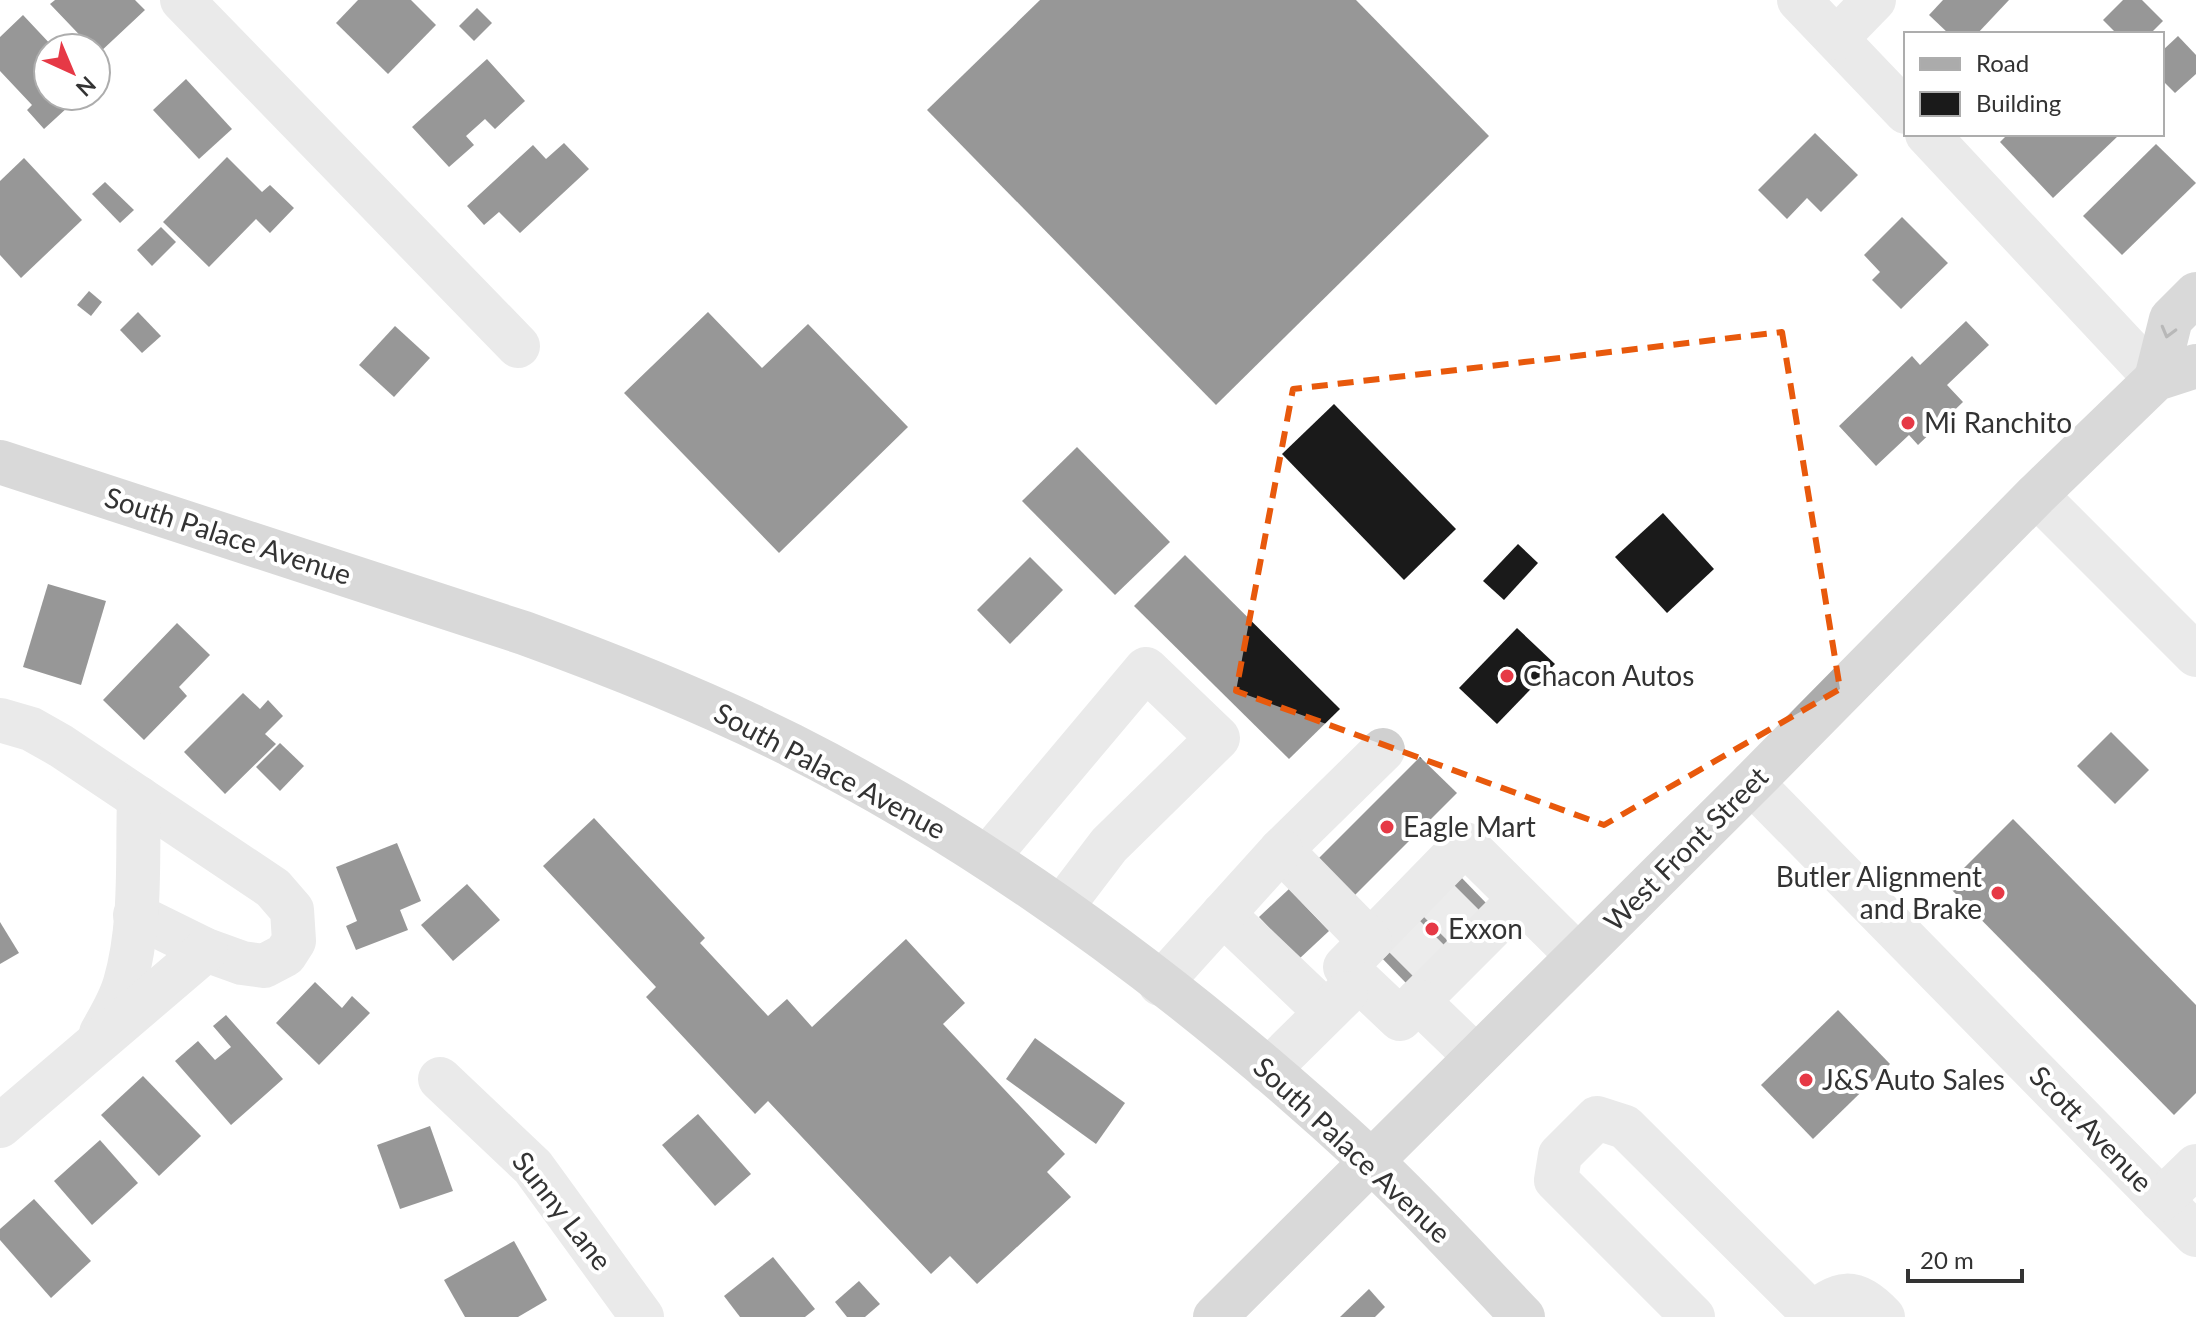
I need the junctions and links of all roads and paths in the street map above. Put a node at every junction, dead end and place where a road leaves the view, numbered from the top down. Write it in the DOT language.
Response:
graph roads {
  1 [pos="182,0"];
  2 [pos="1799,0"];
  3 [pos="1874,0"];
  4 [pos="1837,38"];
  5 [pos="1904,110"];
  6 [pos="1929,136"];
  7 [pos="2196,294"];
  8 [pos="518,346"];
  9 [pos="2176,373"];
  10 [pos="0,462"];
  11 [pos="2036,495"];
  12 [pos="2196,655"];
  13 [pos="0,720"];
  14 [pos="1383,750"];
  15 [pos="1752,783"];
  16 [pos="139,798"];
  17 [pos="1281,850"];
  18 [pos="987,858"];
  19 [pos="1520,899"];
  20 [pos="1061,908"];
  21 [pos="1451,913"];
  22 [pos="1223,914"];
  23 [pos="135,915"];
  24 [pos="206,950"];
  25 [pos="1578,956"];
  26 [pos="1401,959"];
  27 [pos="1160,984"];
  28 [pos="1326,1012"];
  29 [pos="92,1048"];
  30 [pos="1476,1057"];
  31 [pos="1268,1070"];
  32 [pos="440,1079"];
  33 [pos="0,1126"];
  34 [pos="1371,1161"];
  35 [pos="2196,1166"];
  36 [pos="2161,1200"];
  37 [pos="2196,1235"];
  38 [pos="1811,1316"];
  39 [pos="642,1317"];
  40 [pos="1215,1317"];
  41 [pos="1523,1317"];
  42 [pos="1693,1317"];
  43 [pos="1883,1317"];
  1 -- 8 [label="street"];
  2 -- 4 [label="street"];
  3 -- 4 [label="street"];
  4 -- 5 [label="street"];
  6 -- 9 [label="street"];
  7 -- 9 [label="main road, one-way"];
  9 -- 11 [label="main road, West Front Street"];
  10 -- 18 [label="main road, South Palace Avenue"];
  11 -- 12 [label="street"];
  11 -- 15 [label="main road, West Front Street"];
  13 -- 16 [label="street"];
  14 -- 17 [label="street"];
  15 -- 25 [label="main road, West Front Street"];
  15 -- 36 [label="street, Scott Avenue"];
  16 -- 23 [label="street"];
  16 -- 24 [label="street"];
  17 -- 22 [label="street"];
  17 -- 26 [label="street"];
  18 -- 20 [label="main road, South Palace Avenue"];
  18 -- 20 [label="street"];
  19 -- 21 [label="street"];
  19 -- 21 [label="street"];
  19 -- 25 [label="street"];
  20 -- 27 [label="main road, South Palace Avenue"];
  21 -- 26 [label="street"];
  21 -- 26 [label="street"];
  22 -- 27 [label="street"];
  22 -- 28 [label="street"];
  23 -- 24 [label="street"];
  23 -- 29 [label="street"];
  24 -- 29 [label="street"];
  25 -- 30 [label="main road, West Front Street"];
  26 -- 28 [label="street"];
  26 -- 30 [label="street"];
  27 -- 31 [label="main road, South Palace Avenue"];
  28 -- 31 [label="street"];
  29 -- 33 [label="street"];
  30 -- 34 [label="main road, West Front Street"];
  31 -- 34 [label="main road, South Palace Avenue"];
  32 -- 39 [label="street, Sunny Lane"];
  34 -- 40 [label="main road, West Front Street"];
  34 -- 41 [label="main road, South Palace Avenue"];
  35 -- 36 [label="street"];
  36 -- 37 [label="street, Scott Avenue"];
  38 -- 42 [label="street"];
  38 -- 43 [label="street"];
}
